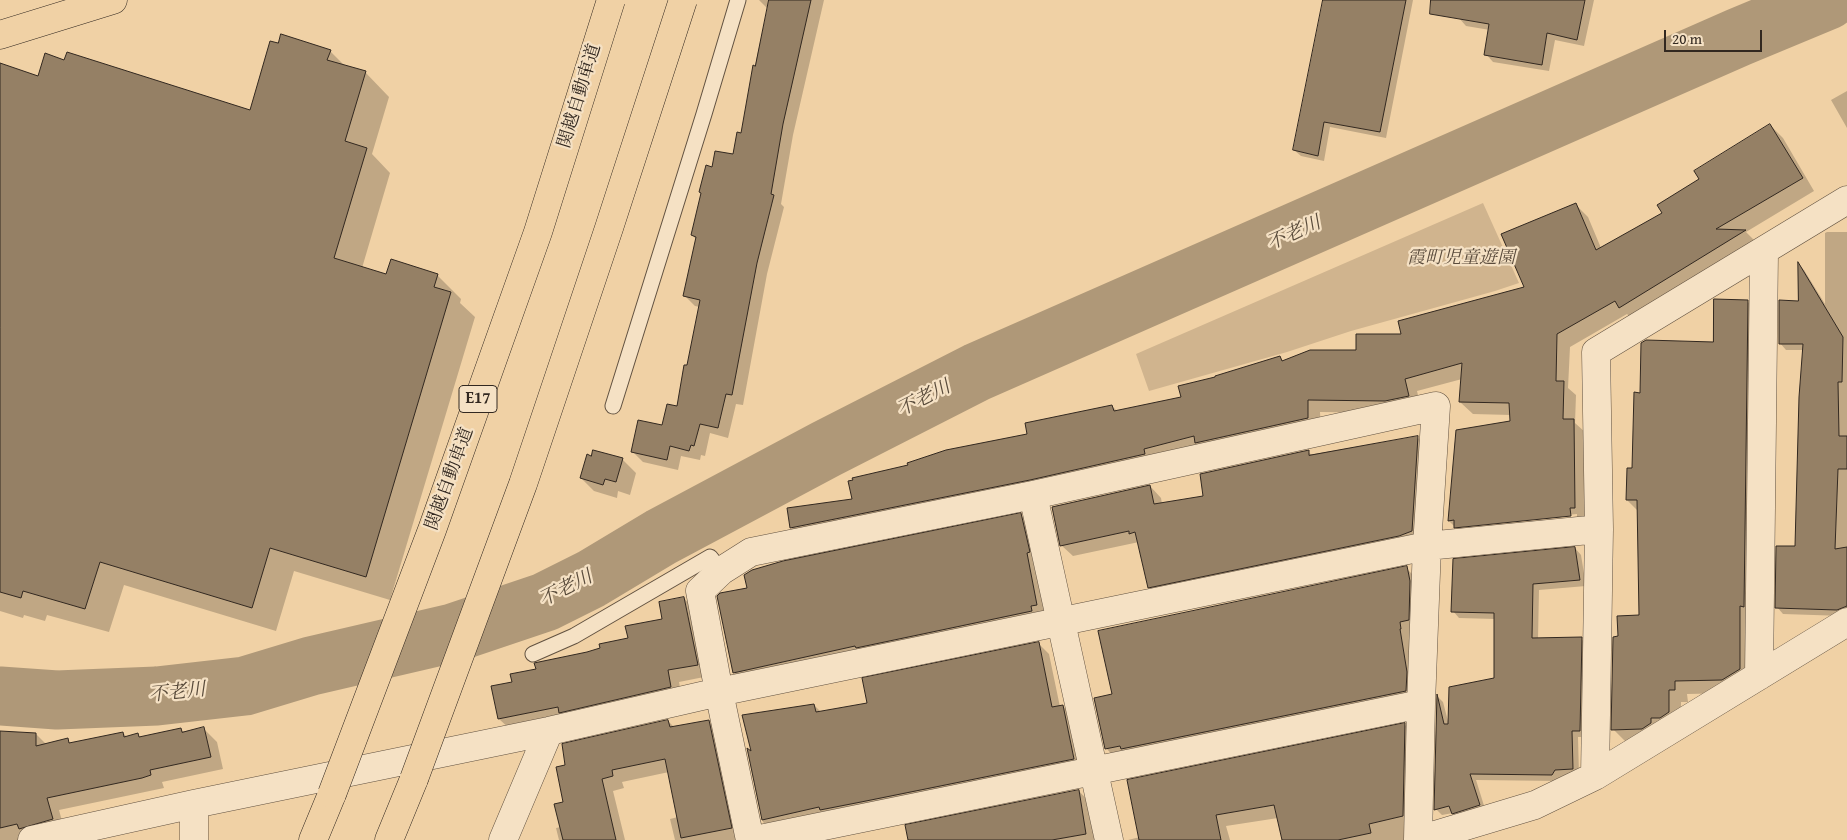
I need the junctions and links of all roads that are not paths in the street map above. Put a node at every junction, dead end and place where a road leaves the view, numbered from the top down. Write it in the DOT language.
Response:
graph roads {
  1 [pos="113,0"];
  2 [pos="611,0"];
  3 [pos="683,0"];
  4 [pos="738,0"];
  5 [pos="0,35"];
  6 [pos="1847,200"];
  7 [pos="1764,252"];
  8 [pos="613,406"];
  9 [pos="1033,495"];
  10 [pos="1599,529"];
  11 [pos="1427,546"];
  12 [pos="721,571"];
  13 [pos="1061,622"];
  14 [pos="1847,622"];
  15 [pos="533,654"];
  16 [pos="1759,676"];
  17 [pos="719,692"];
  18 [pos="1421,704"];
  19 [pos="549,731"];
  20 [pos="1094,771"];
  21 [pos="1595,776"];
  22 [pos="194,804"];
  23 [pos="86,834"];
  24 [pos="32,840"];
  25 [pos="194,840"];
  26 [pos="313,840"];
  27 [pos="389,840"];
  28 [pos="503,840"];
  29 [pos="750,840"];
  30 [pos="755,840"];
  31 [pos="1109,840"];
  32 [pos="1419,840"];
  1 -- 5 [label="main road"];
  2 -- 26 [label="main road, 関越自動車道 / E17, bridge"];
  3 -- 27 [label="main road, bridge"];
  4 -- 8 [label="lane"];
  6 -- 7 [label="street"];
  7 -- 10 [label="street"];
  7 -- 16 [label="street"];
  9 -- 11 [label="street"];
  9 -- 12 [label="street"];
  9 -- 13 [label="street"];
  10 -- 11 [label="street"];
  10 -- 21 [label="street"];
  11 -- 13 [label="street"];
  11 -- 18 [label="street"];
  12 -- 15 [label="lane"];
  12 -- 17 [label="street"];
  13 -- 17 [label="street"];
  13 -- 20 [label="street"];
  14 -- 16 [label="street"];
  16 -- 21 [label="street"];
  17 -- 19 [label="street"];
  17 -- 29 [label="street"];
  18 -- 20 [label="street"];
  18 -- 32 [label="street"];
  19 -- 22 [label="street"];
  19 -- 28 [label="street"];
  20 -- 30 [label="street"];
  20 -- 31 [label="street"];
  21 -- 32 [label="street"];
  22 -- 23 [label="street"];
  22 -- 25 [label="street"];
  23 -- 24 [label="street"];
}
